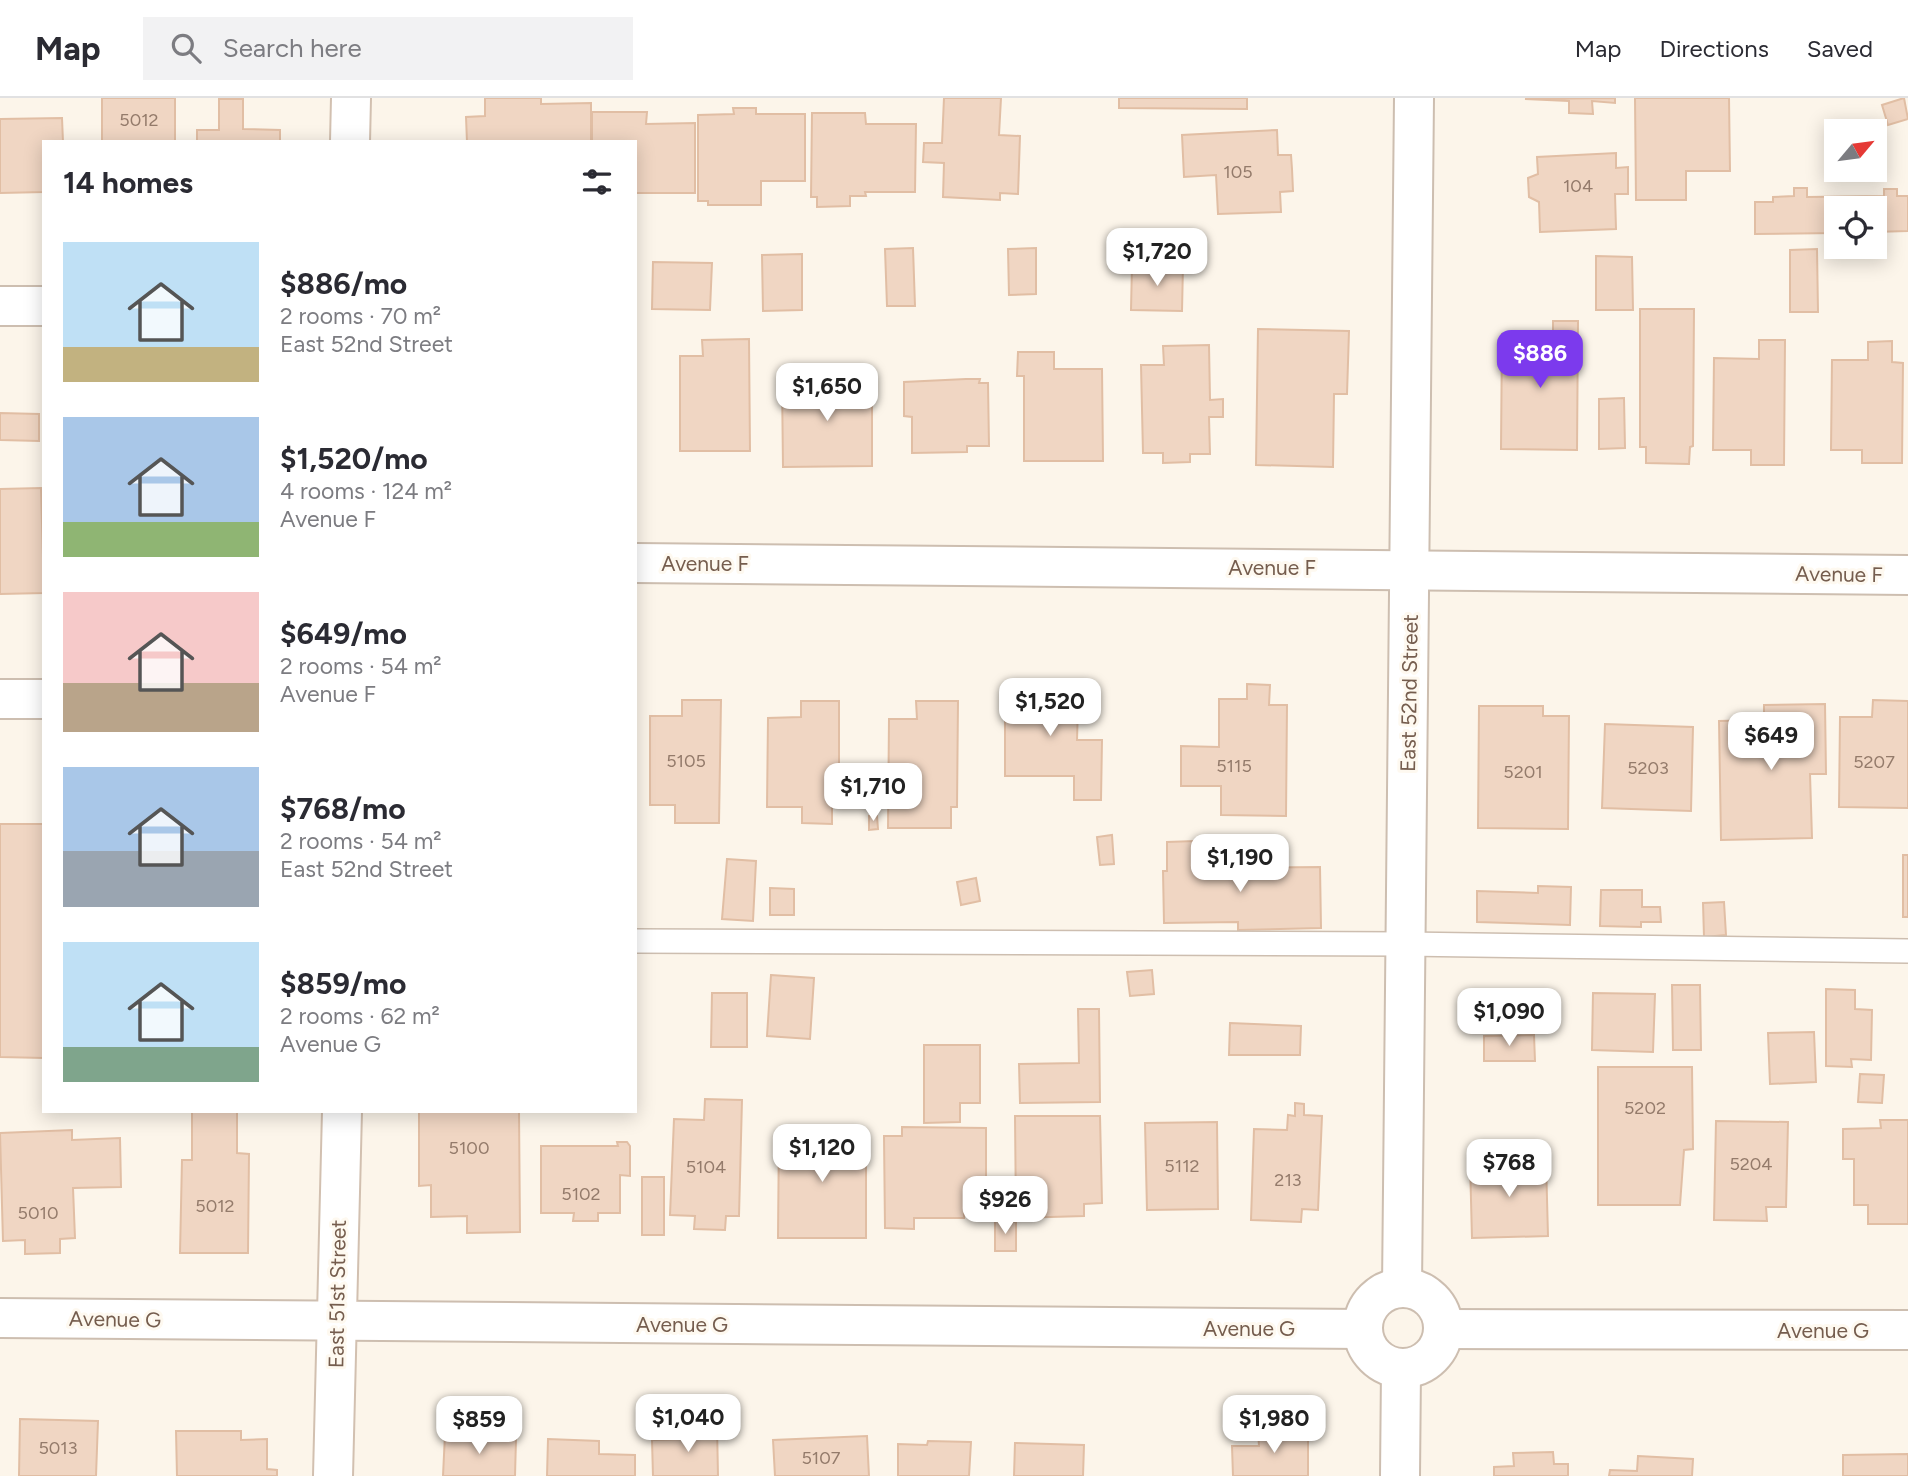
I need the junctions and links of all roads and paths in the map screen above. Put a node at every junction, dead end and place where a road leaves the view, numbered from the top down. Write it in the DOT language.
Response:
graph roads {
  1 [pos="351,98"];
  2 [pos="1413,98"];
  3 [pos="350,140"];
  4 [pos="0,306"];
  5 [pos="42,306"];
  6 [pos="637,563"];
  7 [pos="1411,568"];
  8 [pos="1908,575"];
  9 [pos="0,699"];
  10 [pos="42,699"];
  11 [pos="637,941"];
  12 [pos="1405,944"];
  13 [pos="1908,951"];
  14 [pos="342,1113"];
  15 [pos="1402,1288"];
  16 [pos="0,1318"];
  17 [pos="335,1321"];
  18 [pos="1363,1329"];
  19 [pos="1444,1329"];
  20 [pos="1908,1330"];
  21 [pos="1401,1368"];
  22 [pos="333,1476"];
  23 [pos="1400,1476"];
  1 -- 3 [label="street"];
  2 -- 7 [label="street, East 52nd Street"];
  4 -- 5 [label="street"];
  6 -- 7 [label="street, Avenue F"];
  7 -- 8 [label="street, Avenue F"];
  7 -- 12 [label="street, East 52nd Street"];
  9 -- 10 [label="street"];
  11 -- 12 [label="lane"];
  12 -- 13 [label="lane"];
  12 -- 15 [label="street, East 52nd Street"];
  14 -- 17 [label="street, East 51st Street"];
  15 -- 18 [label="street"];
  15 -- 19 [label="street"];
  16 -- 17 [label="street, Avenue G"];
  17 -- 18 [label="street, Avenue G"];
  17 -- 22 [label="street, East 51st Street"];
  18 -- 21 [label="street"];
  19 -- 20 [label="street, Avenue G"];
  19 -- 21 [label="street"];
  21 -- 23 [label="street"];
}
